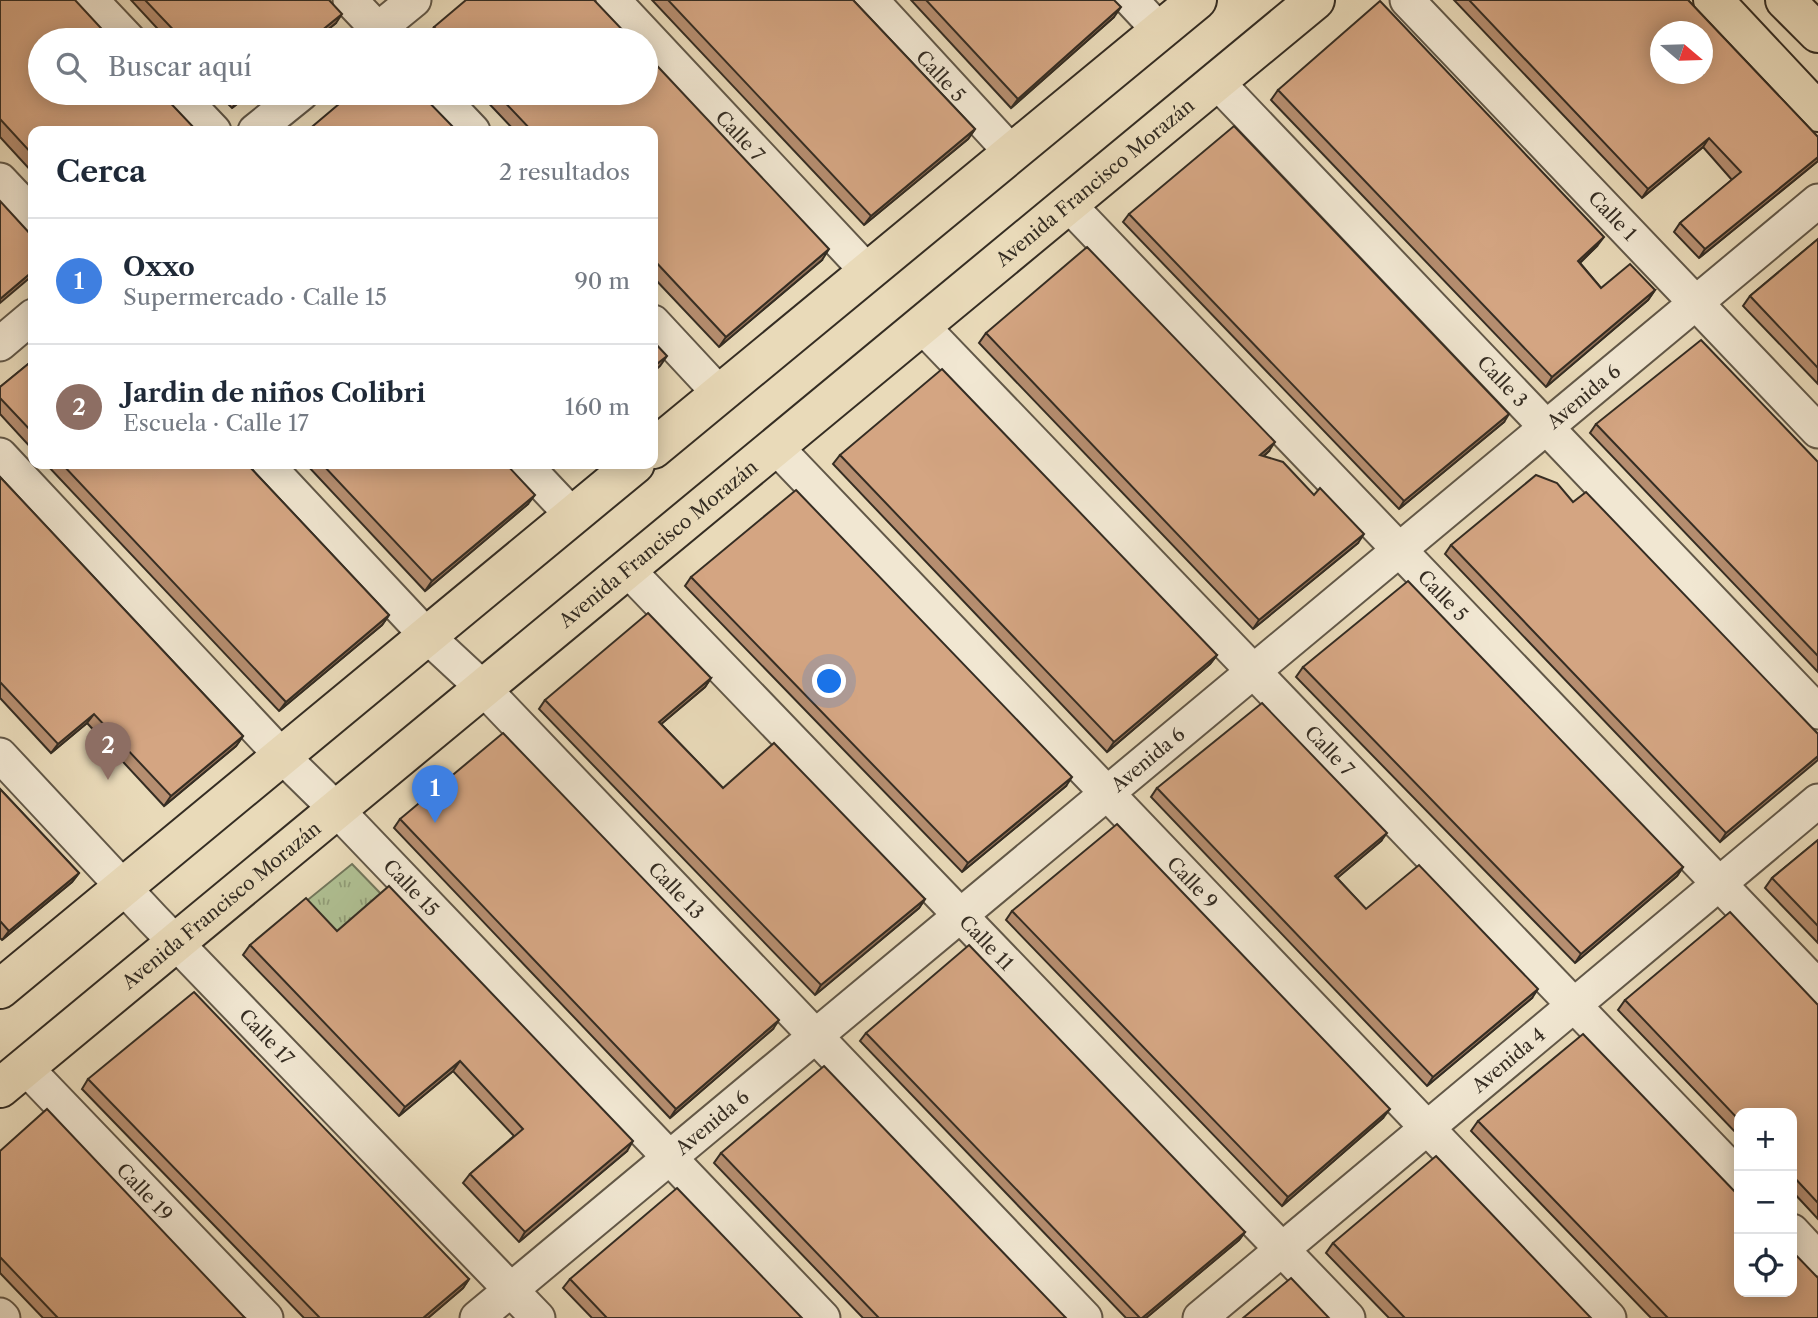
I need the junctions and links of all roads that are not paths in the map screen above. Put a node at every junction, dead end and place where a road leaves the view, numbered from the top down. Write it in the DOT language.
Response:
graph roads {
  1 [pos="91,0"];
  2 [pos="350,0"];
  3 [pos="414,0"];
  4 [pos="613,0"];
  5 [pos="871,0"];
  6 [pos="1131,0"];
  7 [pos="1197,0"];
  8 [pos="1315,0"];
  9 [pos="1407,0"];
  10 [pos="1713,0"];
  11 [pos="1785,0"];
  12 [pos="118,28"];
  13 [pos="370,28"];
  14 [pos="386,28"];
  15 [pos="639,28"];
  16 [pos="1160,31"];
  17 [pos="1818,33"];
  18 [pos="658,48"];
  19 [pos="1216,81"];
  20 [pos="189,105"];
  21 [pos="287,105"];
  22 [pos="448,105"];
  23 [pos="1818,112"];
  24 [pos="209,126"];
  25 [pos="262,126"];
  26 [pos="468,126"];
  27 [pos="1012,153"];
  28 [pos="0,180"];
  29 [pos="1818,201"];
  30 [pos="1068,204"];
  31 [pos="28,210"];
  32 [pos="868,272"];
  33 [pos="1696,303"];
  34 [pos="28,320"];
  35 [pos="921,325"];
  36 [pos="658,328"];
  37 [pos="0,344"];
  38 [pos="720,394"];
  39 [pos="1546,427"];
  40 [pos="1818,431"];
  41 [pos="658,445"];
  42 [pos="775,446"];
  43 [pos="0,455"];
  44 [pos="271,469"];
  45 [pos="529,469"];
  46 [pos="629,469"];
  47 [pos="573,516"];
  48 [pos="1399,550"];
  49 [pos="626,568"];
  50 [pos="427,636"];
  51 [pos="1254,671"];
  52 [pos="482,687"];
  53 [pos="1818,712"];
  54 [pos="0,755"];
  55 [pos="282,755"];
  56 [pos="1107,793"];
  57 [pos="1818,801"];
  58 [pos="336,809"];
  59 [pos="1719,884"];
  60 [pos="124,887"];
  61 [pos="960,916"];
  62 [pos="176,942"];
  63 [pos="1818,987"];
  64 [pos="0,989"];
  65 [pos="1574,1005"];
  66 [pos="816,1036"];
  67 [pos="13,1077"];
  68 [pos="1427,1128"];
  69 [pos="669,1158"];
  70 [pos="1734,1172"];
  71 [pos="1795,1234"];
  72 [pos="1282,1250"];
  73 [pos="1818,1259"];
  74 [pos="511,1290"];
  75 [pos="266,1318"];
  76 [pos="477,1318"];
  77 [pos="538,1318"];
  78 [pos="822,1318"];
  79 [pos="1085,1318"];
  80 [pos="1200,1318"];
  81 [pos="1348,1318"];
  82 [pos="1608,1318"];
  1 -- 12 [label="street"];
  2 -- 13 [label="street"];
  3 -- 14 [label="street"];
  4 -- 15 [label="street, Calle 7"];
  5 -- 27 [label="street, Calle 5"];
  6 -- 16 [label="street"];
  7 -- 16 [label="main road"];
  8 -- 19 [label="main road, Avenida Francisco Morazán"];
  9 -- 33 [label="street, Calle 1"];
  10 -- 23 [label="main road"];
  11 -- 17 [label="main road"];
  16 -- 27 [label="main road"];
  18 -- 32 [label="street, Calle 7"];
  19 -- 30 [label="main road, Avenida Francisco Morazán"];
  19 -- 39 [label="street, Calle 3"];
  20 -- 24 [label="street"];
  21 -- 25 [label="street"];
  22 -- 26 [label="street"];
  27 -- 32 [label="main road"];
  28 -- 31 [label="street"];
  29 -- 33 [label="street, Avenida 6"];
  30 -- 35 [label="main road, Avenida Francisco Morazán"];
  30 -- 48 [label="street, Calle 5"];
  32 -- 38 [label="main road"];
  33 -- 39 [label="street, Avenida 6"];
  33 -- 40 [label="street, Calle 1"];
  34 -- 37 [label="street"];
  35 -- 42 [label="main road, Avenida Francisco Morazán"];
  35 -- 51 [label="street, Calle 7"];
  36 -- 38 [label="street"];
  38 -- 41 [label="main road"];
  39 -- 48 [label="street, Avenida 6"];
  39 -- 53 [label="street, Calle 3"];
  42 -- 49 [label="main road, Avenida Francisco Morazán"];
  42 -- 56 [label="street, Calle 9"];
  43 -- 55 [label="street, Calle 15"];
  44 -- 50 [label="street, Calle 13"];
  45 -- 47 [label="street"];
  46 -- 47 [label="main road"];
  47 -- 50 [label="main road"];
  48 -- 51 [label="street, Avenida 6"];
  48 -- 59 [label="street, Calle 5"];
  49 -- 52 [label="main road, Avenida Francisco Morazán"];
  49 -- 61 [label="street, Calle 11"];
  50 -- 52 [label="street, Calle 13"];
  50 -- 55 [label="main road"];
  51 -- 56 [label="street, Avenida 6"];
  51 -- 65 [label="street, Calle 7"];
  52 -- 58 [label="main road, Avenida Francisco Morazán"];
  52 -- 66 [label="street, Calle 13"];
  54 -- 60 [label="street, Calle 17"];
  55 -- 58 [label="street, Calle 15"];
  55 -- 60 [label="main road"];
  56 -- 61 [label="street, Avenida 6"];
  56 -- 68 [label="street, Calle 9"];
  57 -- 59 [label="street, Avenida 4"];
  58 -- 62 [label="main road, Avenida Francisco Morazán"];
  58 -- 69 [label="street, Calle 15"];
  59 -- 63 [label="street, Calle 5"];
  59 -- 65 [label="street, Avenida 4"];
  60 -- 62 [label="street, Calle 17"];
  60 -- 64 [label="main road"];
  61 -- 66 [label="street, Avenida 6"];
  61 -- 72 [label="street, Calle 11"];
  62 -- 67 [label="main road, Avenida Francisco Morazán"];
  62 -- 74 [label="street, Calle 17"];
  65 -- 68 [label="street, Avenida 4"];
  65 -- 70 [label="street, Calle 7"];
  66 -- 69 [label="street, Avenida 6"];
  66 -- 79 [label="street, Calle 13"];
  67 -- 75 [label="street, Calle 19"];
  68 -- 72 [label="street, Avenida 4"];
  68 -- 82 [label="street, Calle 9"];
  69 -- 74 [label="street, Avenida 6"];
  69 -- 78 [label="street, Calle 15"];
  71 -- 73 [label="street"];
  72 -- 80 [label="street, Avenida 4"];
  72 -- 81 [label="street, Calle 11"];
  74 -- 76 [label="street, Avenida 6"];
  74 -- 77 [label="street, Calle 17"];
}
